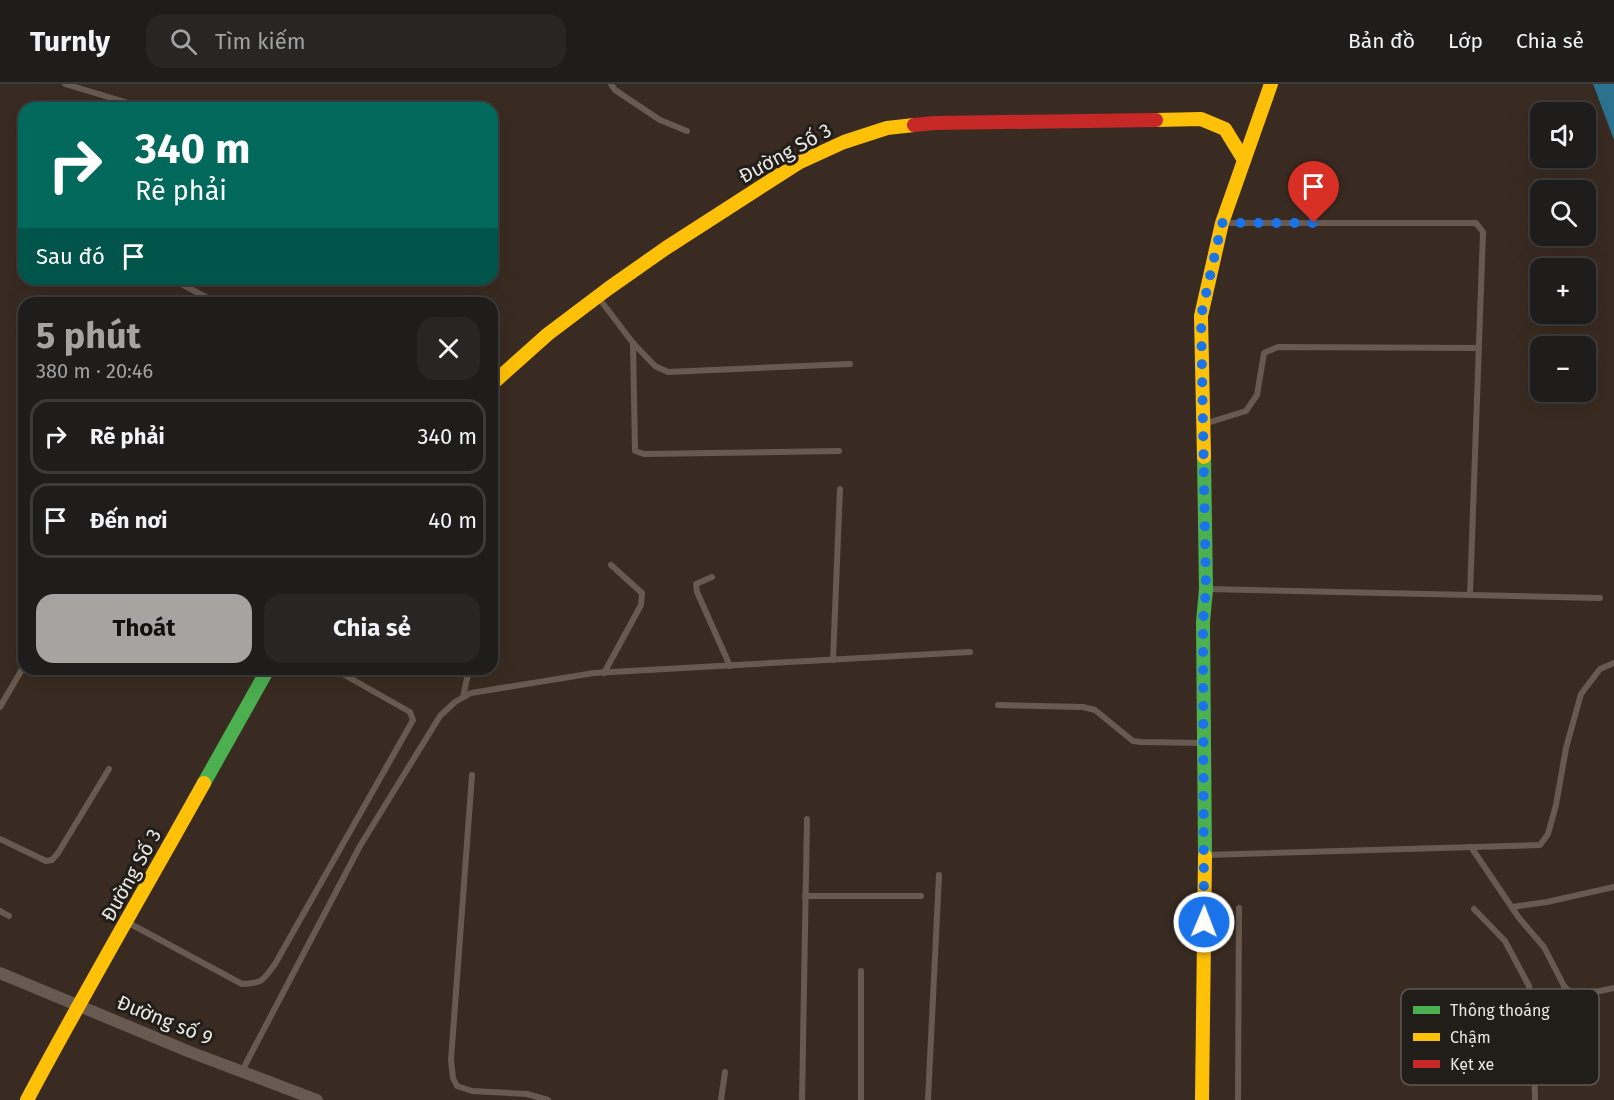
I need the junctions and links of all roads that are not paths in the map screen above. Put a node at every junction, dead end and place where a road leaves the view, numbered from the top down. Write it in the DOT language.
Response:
graph roads {
  1 [pos="65,84"];
  2 [pos="611,84"];
  3 [pos="1271,84"];
  4 [pos="125,102"];
  5 [pos="687,131"];
  6 [pos="1244,160"];
  7 [pos="1222,223"];
  8 [pos="186,285"];
  9 [pos="207,297"];
  10 [pos="597,297"];
  11 [pos="633,343"];
  12 [pos="1479,348"];
  13 [pos="850,364"];
  14 [pos="498,379"];
  15 [pos="1203,424"];
  16 [pos="839,451"];
  17 [pos="840,489"];
  18 [pos="611,565"];
  19 [pos="712,578"];
  20 [pos="1206,589"];
  21 [pos="1470,594"];
  22 [pos="1600,598"];
  23 [pos="970,652"];
  24 [pos="832,660"];
  25 [pos="1614,663"];
  26 [pos="730,666"];
  27 [pos="604,673"];
  28 [pos="19,675"];
  29 [pos="265,675"];
  30 [pos="345,675"];
  31 [pos="468,675"];
  32 [pos="464,697"];
  33 [pos="998,705"];
  34 [pos="0,707"];
  35 [pos="1203,743"];
  36 [pos="109,769"];
  37 [pos="472,775"];
  38 [pos="807,819"];
  39 [pos="0,838"];
  40 [pos="1471,847"];
  41 [pos="1205,855"];
  42 [pos="939,874"];
  43 [pos="1614,887"];
  44 [pos="806,896"];
  45 [pos="921,896"];
  46 [pos="1512,907"];
  47 [pos="1239,908"];
  48 [pos="1474,909"];
  49 [pos="0,911"];
  50 [pos="9,916"];
  51 [pos="127,922"];
  52 [pos="861,971"];
  53 [pos="0,973"];
  54 [pos="1564,986"];
  55 [pos="1614,988"];
  56 [pos="1529,989"];
  57 [pos="1565,989"];
  58 [pos="1567,989"];
  59 [pos="1599,991"];
  60 [pos="78,1005"];
  61 [pos="242,1071"];
  62 [pos="725,1072"];
  63 [pos="1535,1085"];
  64 [pos="27,1100"];
  65 [pos="317,1100"];
  66 [pos="548,1100"];
  67 [pos="721,1100"];
  68 [pos="802,1100"];
  69 [pos="861,1100"];
  70 [pos="928,1100"];
  71 [pos="1202,1100"];
  72 [pos="1238,1100"];
  73 [pos="1535,1100"];
  1 -- 4 [label="lane"];
  2 -- 5 [label="lane"];
  3 -- 6 [label="street"];
  6 -- 7 [label="street"];
  6 -- 10 [label="street, Đường Số 3"];
  7 -- 12 [label="lane"];
  7 -- 15 [label="street"];
  8 -- 9 [label="lane"];
  10 -- 11 [label="lane"];
  10 -- 14 [label="street, Đường Số 3"];
  11 -- 13 [label="lane"];
  11 -- 16 [label="lane"];
  12 -- 15 [label="lane"];
  12 -- 21 [label="lane"];
  15 -- 20 [label="street"];
  17 -- 24 [label="lane"];
  18 -- 27 [label="lane"];
  19 -- 26 [label="lane"];
  20 -- 21 [label="lane"];
  20 -- 35 [label="street"];
  21 -- 22 [label="lane"];
  23 -- 24 [label="lane"];
  24 -- 26 [label="lane"];
  25 -- 40 [label="lane"];
  26 -- 27 [label="lane"];
  27 -- 32 [label="lane"];
  28 -- 34 [label="lane"];
  29 -- 51 [label="street, Đường Số 3"];
  30 -- 51 [label="lane"];
  31 -- 32 [label="lane"];
  32 -- 61 [label="lane"];
  33 -- 35 [label="lane"];
  35 -- 41 [label="street"];
  36 -- 39 [label="lane"];
  37 -- 66 [label="lane"];
  38 -- 44 [label="lane"];
  40 -- 41 [label="lane"];
  40 -- 46 [label="lane"];
  41 -- 71 [label="street"];
  42 -- 70 [label="lane"];
  43 -- 46 [label="lane"];
  44 -- 45 [label="lane"];
  44 -- 68 [label="lane"];
  46 -- 54 [label="lane"];
  47 -- 72 [label="lane"];
  48 -- 56 [label="lane"];
  49 -- 50 [label="lane"];
  51 -- 60 [label="street, Đường Số 3"];
  52 -- 69 [label="lane"];
  53 -- 60 [label="street, Đường số 9"];
  54 -- 57 [label="lane"];
  54 -- 58 [label="lane"];
  55 -- 59 [label="lane"];
  60 -- 61 [label="street, Đường số 9"];
  60 -- 64 [label="street, Đường Số 3"];
  61 -- 65 [label="street, Đường số 9"];
  62 -- 67 [label="lane"];
  63 -- 73 [label="lane"];
}
